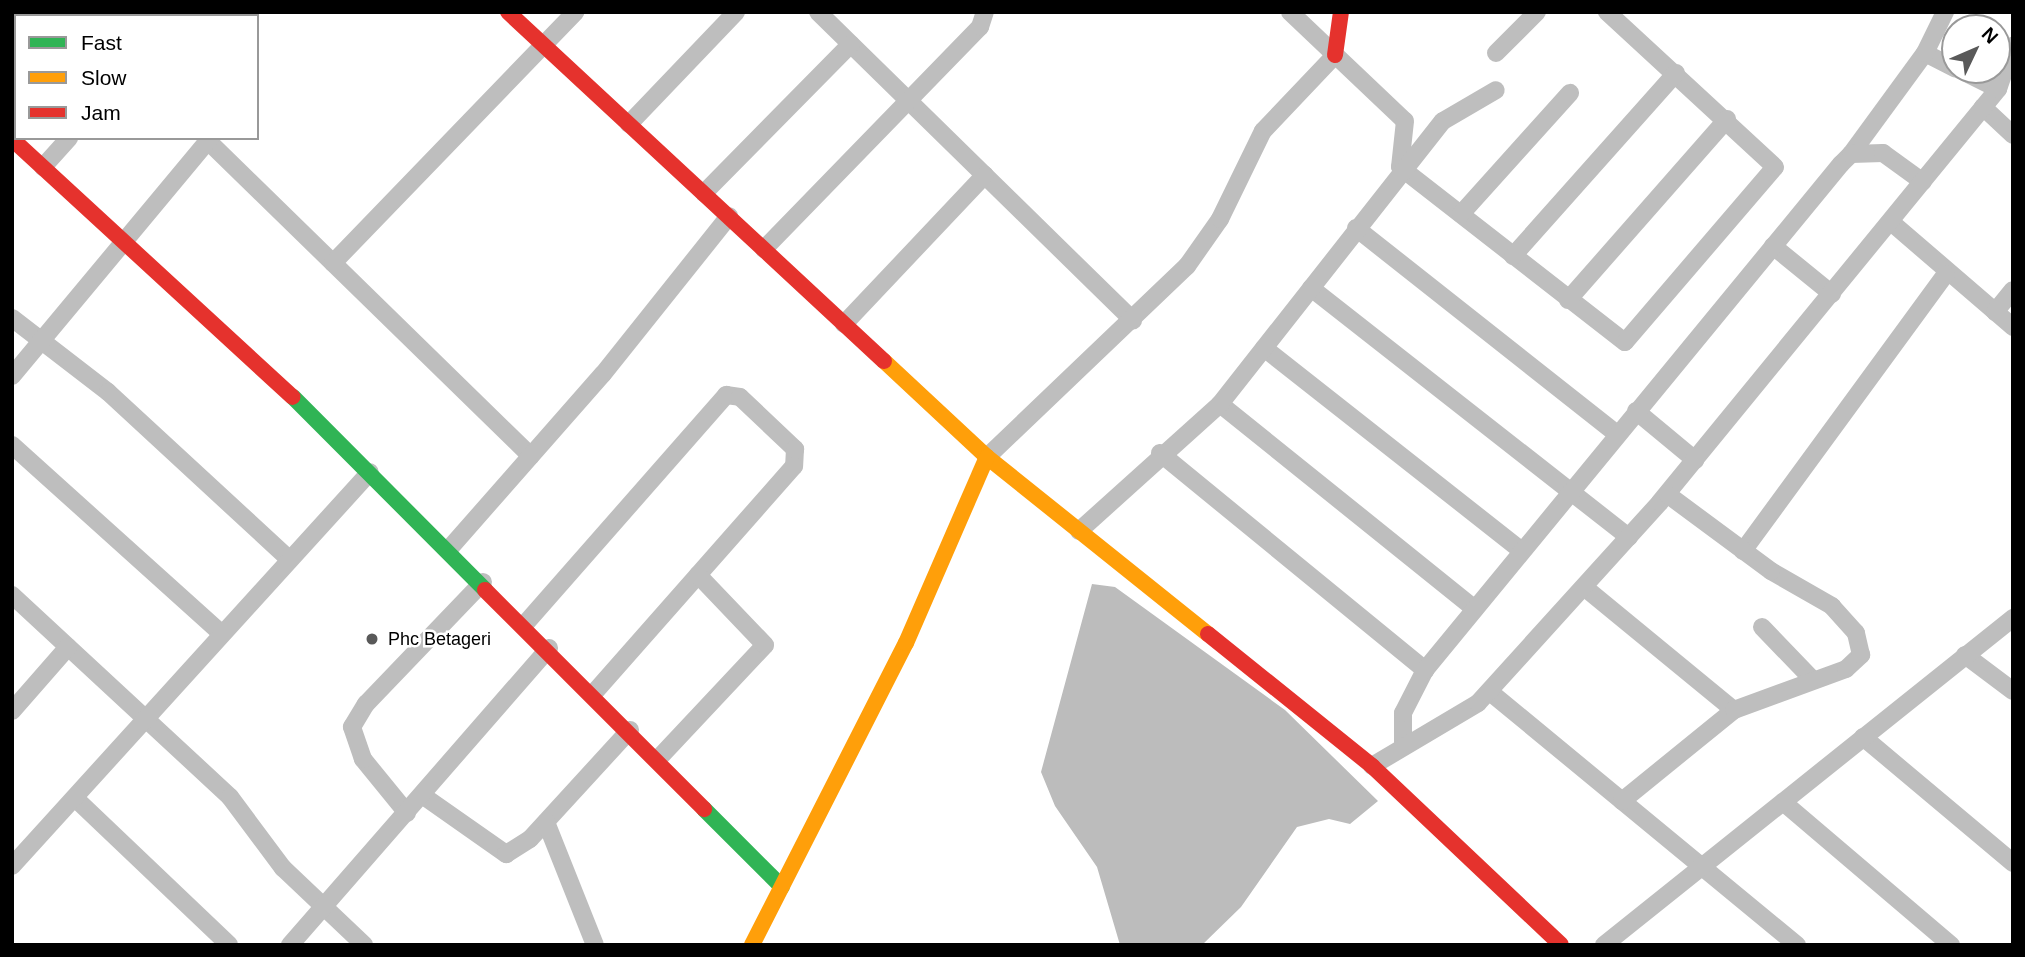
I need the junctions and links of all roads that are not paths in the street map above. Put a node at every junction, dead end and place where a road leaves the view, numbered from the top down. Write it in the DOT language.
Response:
graph roads {
  1 [pos="508,12"];
  2 [pos="575,12"];
  3 [pos="736,12"];
  4 [pos="818,12"];
  5 [pos="985,12"];
  6 [pos="1290,12"];
  7 [pos="1341,12"];
  8 [pos="1537,12"];
  9 [pos="1607,12"];
  10 [pos="1945,12"];
  11 [pos="541,43"];
  12 [pos="850,44"];
  13 [pos="1925,53"];
  14 [pos="1496,54"];
  15 [pos="1335,55"];
  16 [pos="1941,61"];
  17 [pos="1671,68"];
  18 [pos="2003,84"];
  19 [pos="1496,90"];
  20 [pos="1570,93"];
  21 [pos="908,100"];
  22 [pos="1983,107"];
  23 [pos="1727,119"];
  24 [pos="629,124"];
  25 [pos="2013,135"];
  26 [pos="12,139"];
  27 [pos="67,140"];
  28 [pos="209,140"];
  29 [pos="1851,154"];
  30 [pos="1401,160"];
  31 [pos="43,167"];
  32 [pos="985,175"];
  33 [pos="1923,182"];
  34 [pos="704,193"];
  35 [pos="1461,214"];
  36 [pos="729,216"];
  37 [pos="1891,222"];
  38 [pos="1356,228"];
  39 [pos="121,239"];
  40 [pos="1773,246"];
  41 [pos="764,249"];
  42 [pos="1513,256"];
  43 [pos="333,264"];
  44 [pos="1945,274"];
  45 [pos="1311,288"];
  46 [pos="2013,290"];
  47 [pos="1832,294"];
  48 [pos="1568,300"];
  49 [pos="1995,312"];
  50 [pos="12,318"];
  51 [pos="1133,320"];
  52 [pos="844,324"];
  53 [pos="2013,327"];
  54 [pos="39,341"];
  55 [pos="1264,348"];
  56 [pos="12,376"];
  57 [pos="1220,404"];
  58 [pos="1636,411"];
  59 [pos="1617,434"];
  60 [pos="12,445"];
  61 [pos="1160,453"];
  62 [pos="531,456"];
  63 [pos="987,457"];
  64 [pos="1695,460"];
  65 [pos="370,472"];
  66 [pos="1570,492"];
  67 [pos="1667,494"];
  68 [pos="1079,531"];
  69 [pos="1629,537"];
  70 [pos="449,549"];
  71 [pos="1522,551"];
  72 [pos="1743,551"];
  73 [pos="289,559"];
  74 [pos="698,575"];
  75 [pos="483,582"];
  76 [pos="1584,587"];
  77 [pos="12,595"];
  78 [pos="1475,609"];
  79 [pos="2013,618"];
  80 [pos="525,624"];
  81 [pos="1762,627"];
  82 [pos="220,633"];
  83 [pos="68,647"];
  84 [pos="549,648"];
  85 [pos="1965,655"];
  86 [pos="1425,670"];
  87 [pos="1812,679"];
  88 [pos="2013,691"];
  89 [pos="1490,692"];
  90 [pos="594,693"];
  91 [pos="1734,710"];
  92 [pos="12,711"];
  93 [pos="147,721"];
  94 [pos="630,730"];
  95 [pos="1863,737"];
  96 [pos="1403,747"];
  97 [pos="658,759"];
  98 [pos="1373,766"];
  99 [pos="422,794"];
  100 [pos="77,800"];
  101 [pos="1622,802"];
  102 [pos="1783,802"];
  103 [pos="407,813"];
  104 [pos="546,822"];
  105 [pos="2013,863"];
  106 [pos="12,866"];
  107 [pos="1701,867"];
  108 [pos="782,887"];
  109 [pos="325,907"];
  110 [pos="229,945"];
  111 [pos="290,945"];
  112 [pos="364,945"];
  113 [pos="595,945"];
  114 [pos="752,945"];
  115 [pos="1561,945"];
  116 [pos="1604,945"];
  117 [pos="1797,945"];
  118 [pos="1951,945"];
  1 -- 11 [label="street"];
  2 -- 11 [label="street"];
  3 -- 24 [label="street"];
  4 -- 12 [label="street"];
  5 -- 21 [label="street"];
  6 -- 15 [label="street"];
  7 -- 15 [label="street"];
  8 -- 14 [label="street"];
  9 -- 17 [label="street"];
  10 -- 13 [label="street"];
  11 -- 24 [label="street"];
  11 -- 43 [label="street"];
  12 -- 21 [label="street"];
  12 -- 34 [label="street"];
  13 -- 16 [label="street"];
  13 -- 29 [label="street"];
  15 -- 30 [label="street"];
  15 -- 51 [label="street"];
  17 -- 23 [label="street"];
  17 -- 42 [label="street"];
  18 -- 22 [label="street"];
  19 -- 30 [label="street"];
  20 -- 35 [label="street"];
  21 -- 32 [label="street"];
  21 -- 41 [label="street"];
  22 -- 25 [label="street"];
  22 -- 33 [label="street"];
  23 -- 48 [label="street"];
  23 -- 48 [label="street"];
  24 -- 34 [label="street"];
  26 -- 31 [label="street"];
  27 -- 31 [label="street"];
  28 -- 39 [label="street"];
  28 -- 43 [label="street"];
  29 -- 33 [label="street"];
  29 -- 40 [label="street"];
  30 -- 35 [label="street"];
  30 -- 38 [label="street"];
  31 -- 39 [label="street"];
  32 -- 51 [label="street"];
  32 -- 52 [label="street"];
  33 -- 37 [label="street"];
  34 -- 36 [label="street"];
  35 -- 42 [label="street"];
  36 -- 41 [label="street"];
  36 -- 62 [label="street"];
  37 -- 44 [label="street"];
  37 -- 47 [label="street"];
  38 -- 45 [label="street"];
  38 -- 59 [label="street"];
  39 -- 54 [label="street"];
  39 -- 65 [label="street"];
  40 -- 47 [label="street"];
  40 -- 58 [label="street"];
  41 -- 52 [label="street"];
  42 -- 48 [label="street"];
  43 -- 62 [label="street"];
  44 -- 49 [label="street"];
  44 -- 72 [label="street"];
  45 -- 55 [label="street"];
  45 -- 66 [label="street"];
  46 -- 49 [label="street"];
  47 -- 64 [label="street"];
  49 -- 53 [label="street"];
  50 -- 54 [label="street"];
  51 -- 63 [label="street"];
  52 -- 63 [label="street"];
  54 -- 56 [label="street"];
  54 -- 73 [label="street"];
  55 -- 57 [label="street"];
  55 -- 71 [label="street"];
  57 -- 61 [label="street"];
  57 -- 78 [label="street"];
  58 -- 59 [label="street"];
  58 -- 64 [label="street"];
  59 -- 66 [label="street"];
  60 -- 82 [label="street"];
  61 -- 68 [label="street"];
  61 -- 86 [label="street"];
  62 -- 70 [label="street"];
  63 -- 68 [label="street"];
  63 -- 108 [label="street"];
  64 -- 67 [label="street"];
  65 -- 70 [label="street"];
  65 -- 73 [label="street"];
  66 -- 69 [label="street"];
  66 -- 71 [label="street"];
  67 -- 69 [label="street"];
  67 -- 72 [label="street"];
  68 -- 98 [label="street"];
  69 -- 76 [label="street"];
  70 -- 75 [label="street"];
  71 -- 78 [label="street"];
  72 -- 87 [label="street"];
  73 -- 82 [label="street"];
  74 -- 80 [label="street"];
  74 -- 90 [label="street"];
  74 -- 97 [label="street"];
  75 -- 80 [label="street"];
  75 -- 103 [label="street"];
  76 -- 89 [label="street"];
  76 -- 91 [label="street"];
  77 -- 83 [label="street"];
  78 -- 86 [label="street"];
  79 -- 85 [label="street"];
  80 -- 84 [label="street"];
  81 -- 87 [label="street"];
  82 -- 93 [label="street"];
  83 -- 92 [label="street"];
  83 -- 93 [label="street"];
  84 -- 90 [label="street"];
  84 -- 99 [label="street"];
  85 -- 88 [label="street"];
  85 -- 95 [label="street"];
  86 -- 96 [label="street"];
  87 -- 91 [label="street"];
  89 -- 96 [label="street"];
  89 -- 101 [label="street"];
  90 -- 94 [label="street"];
  91 -- 101 [label="street"];
  93 -- 100 [label="street"];
  93 -- 109 [label="street"];
  94 -- 97 [label="street"];
  94 -- 104 [label="street"];
  95 -- 102 [label="street"];
  95 -- 105 [label="street"];
  96 -- 98 [label="street"];
  97 -- 108 [label="street"];
  98 -- 115 [label="street"];
  99 -- 103 [label="street"];
  99 -- 104 [label="street"];
  100 -- 106 [label="street"];
  100 -- 110 [label="street"];
  101 -- 107 [label="street"];
  102 -- 107 [label="street"];
  102 -- 118 [label="street"];
  103 -- 109 [label="street"];
  104 -- 113 [label="street"];
  107 -- 116 [label="street"];
  107 -- 117 [label="street"];
  108 -- 114 [label="street"];
  109 -- 111 [label="street"];
  109 -- 112 [label="street"];
}
